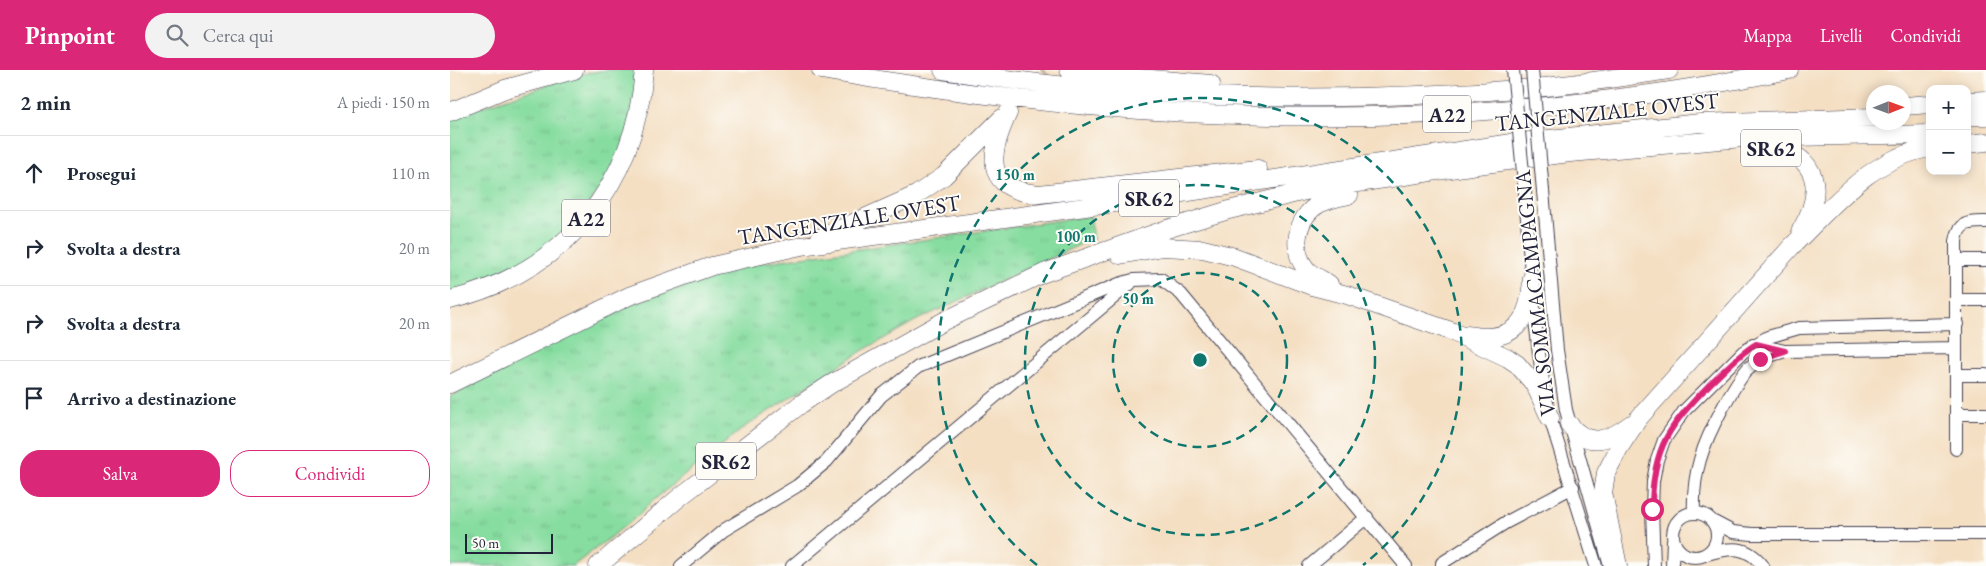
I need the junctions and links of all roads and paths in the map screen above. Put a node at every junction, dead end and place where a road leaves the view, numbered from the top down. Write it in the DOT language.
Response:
graph roads {
  1 [pos="574,70"];
  2 [pos="644,70"];
  3 [pos="822,70"];
  4 [pos="943,70"];
  5 [pos="1069,70"];
  6 [pos="1513,70"];
  7 [pos="1532,70"];
  8 [pos="1669,70"];
  9 [pos="1789,70"];
  10 [pos="1547,87"];
  11 [pos="1986,100"];
  12 [pos="1971,101"];
  13 [pos="1926,104"];
  14 [pos="1911,105"];
  15 [pos="1866,110"];
  16 [pos="450,112"];
  17 [pos="1926,116"];
  18 [pos="1971,116"];
  19 [pos="1986,116"];
  20 [pos="1866,117"];
  21 [pos="1911,117"];
  22 [pos="1786,119"];
  23 [pos="1926,134"];
  24 [pos="1971,134"];
  25 [pos="1986,134"];
  26 [pos="1986,142"];
  27 [pos="1971,144"];
  28 [pos="1642,146"];
  29 [pos="1926,149"];
  30 [pos="1388,160"];
  31 [pos="1477,164"];
  32 [pos="1986,222"];
  33 [pos="802,246"];
  34 [pos="1792,246"];
  35 [pos="1956,260"];
  36 [pos="1986,260"];
  37 [pos="1044,273"];
  38 [pos="1532,278"];
  39 [pos="1134,280"];
  40 [pos="1347,295"];
  41 [pos="450,300"];
  42 [pos="1957,300"];
  43 [pos="1986,300"];
  44 [pos="1957,324"];
  45 [pos="1451,331"];
  46 [pos="1761,345"];
  47 [pos="1956,348"];
  48 [pos="1785,351"];
  49 [pos="1744,373"];
  50 [pos="1956,375"];
  51 [pos="1986,375"];
  52 [pos="450,384"];
  53 [pos="1956,414"];
  54 [pos="1986,414"];
  55 [pos="1550,418"];
  56 [pos="1638,419"];
  57 [pos="1569,424"];
  58 [pos="1956,450"];
  59 [pos="1573,486"];
  60 [pos="1694,513"];
  61 [pos="1367,517"];
  62 [pos="1714,522"];
  63 [pos="1986,534"];
  64 [pos="1673,535"];
  65 [pos="1700,559"];
  66 [pos="598,566"];
  67 [pos="681,566"];
  68 [pos="792,566"];
  69 [pos="1309,566"];
  70 [pos="1406,566"];
  71 [pos="1442,566"];
  72 [pos="1596,566"];
  73 [pos="1610,566"];
  74 [pos="1618,566"];
  75 [pos="1648,566"];
  76 [pos="1654,566"];
  77 [pos="1672,566"];
  78 [pos="1763,566"];
  1 -- 16 [label="highway"];
  2 -- 41 [label="highway, A22"];
  3 -- 9 [label="highway, A22"];
  4 -- 10 [label="highway, A22"];
  5 -- 10 [label="highway"];
  6 -- 38 [label="street, VIA SOMMACAMPAGNA, bridge"];
  7 -- 57 [label="street, VIA SOMMACAMPAGNA, bridge"];
  8 -- 10 [label="highway, A22"];
  11 -- 12 [label="highway"];
  13 -- 14 [label="highway"];
  15 -- 22 [label="highway, SR62"];
  17 -- 21 [label="highway"];
  18 -- 19 [label="highway"];
  20 -- 22 [label="highway, TANGENZIALE OVEST / SR62"];
  22 -- 30 [label="highway, TANGENZIALE OVEST / SR62"];
  23 -- 28 [label="highway, TANGENZIALE OVEST / SR62"];
  24 -- 25 [label="highway"];
  26 -- 27 [label="highway"];
  28 -- 31 [label="highway, TANGENZIALE OVEST / SR62"];
  28 -- 34 [label="highway, SR62"];
  29 -- 34 [label="highway, SR62"];
  30 -- 33 [label="highway, TANGENZIALE OVEST / SR62"];
  30 -- 33 [label="highway, SR62"];
  31 -- 37 [label="highway, TANGENZIALE OVEST / SR62"];
  31 -- 40 [label="highway, SR62"];
  32 -- 35 [label="street"];
  33 -- 52 [label="highway, TANGENZIALE OVEST / SR62"];
  34 -- 56 [label="highway, SR62"];
  35 -- 36 [label="street"];
  35 -- 42 [label="street"];
  37 -- 40 [label="highway, SR62"];
  37 -- 66 [label="highway, TANGENZIALE OVEST / SR62"];
  38 -- 45 [label="highway, SR62"];
  38 -- 55 [label="street, VIA SOMMACAMPAGNA"];
  39 -- 61 [label="street"];
  39 -- 67 [label="street"];
  39 -- 68 [label="street"];
  40 -- 45 [label="highway, SR62"];
  42 -- 43 [label="street"];
  42 -- 44 [label="street"];
  44 -- 46 [label="street"];
  44 -- 47 [label="street"];
  45 -- 55 [label="highway, SR62"];
  46 -- 48 [label="street"];
  46 -- 49 [label="street"];
  46 -- 75 [label="street"];
  46 -- 76 [label="street"];
  47 -- 48 [label="street"];
  47 -- 50 [label="street"];
  48 -- 49 [label="street"];
  49 -- 60 [label="street"];
  50 -- 51 [label="street"];
  50 -- 53 [label="street"];
  53 -- 54 [label="street"];
  53 -- 58 [label="street"];
  55 -- 59 [label="street, VIA SOMMACAMPAGNA"];
  56 -- 57 [label="highway, SR62"];
  56 -- 74 [label="highway, SR62"];
  57 -- 73 [label="street, VIA SOMMACAMPAGNA"];
  59 -- 71 [label="street"];
  59 -- 72 [label="street, VIA SOMMACAMPAGNA"];
  60 -- 62 [label="street"];
  60 -- 64 [label="street"];
  61 -- 69 [label="street"];
  61 -- 70 [label="street"];
  62 -- 63 [label="street"];
  62 -- 65 [label="street"];
  64 -- 65 [label="street"];
  64 -- 77 [label="street"];
  65 -- 78 [label="street"];
}
